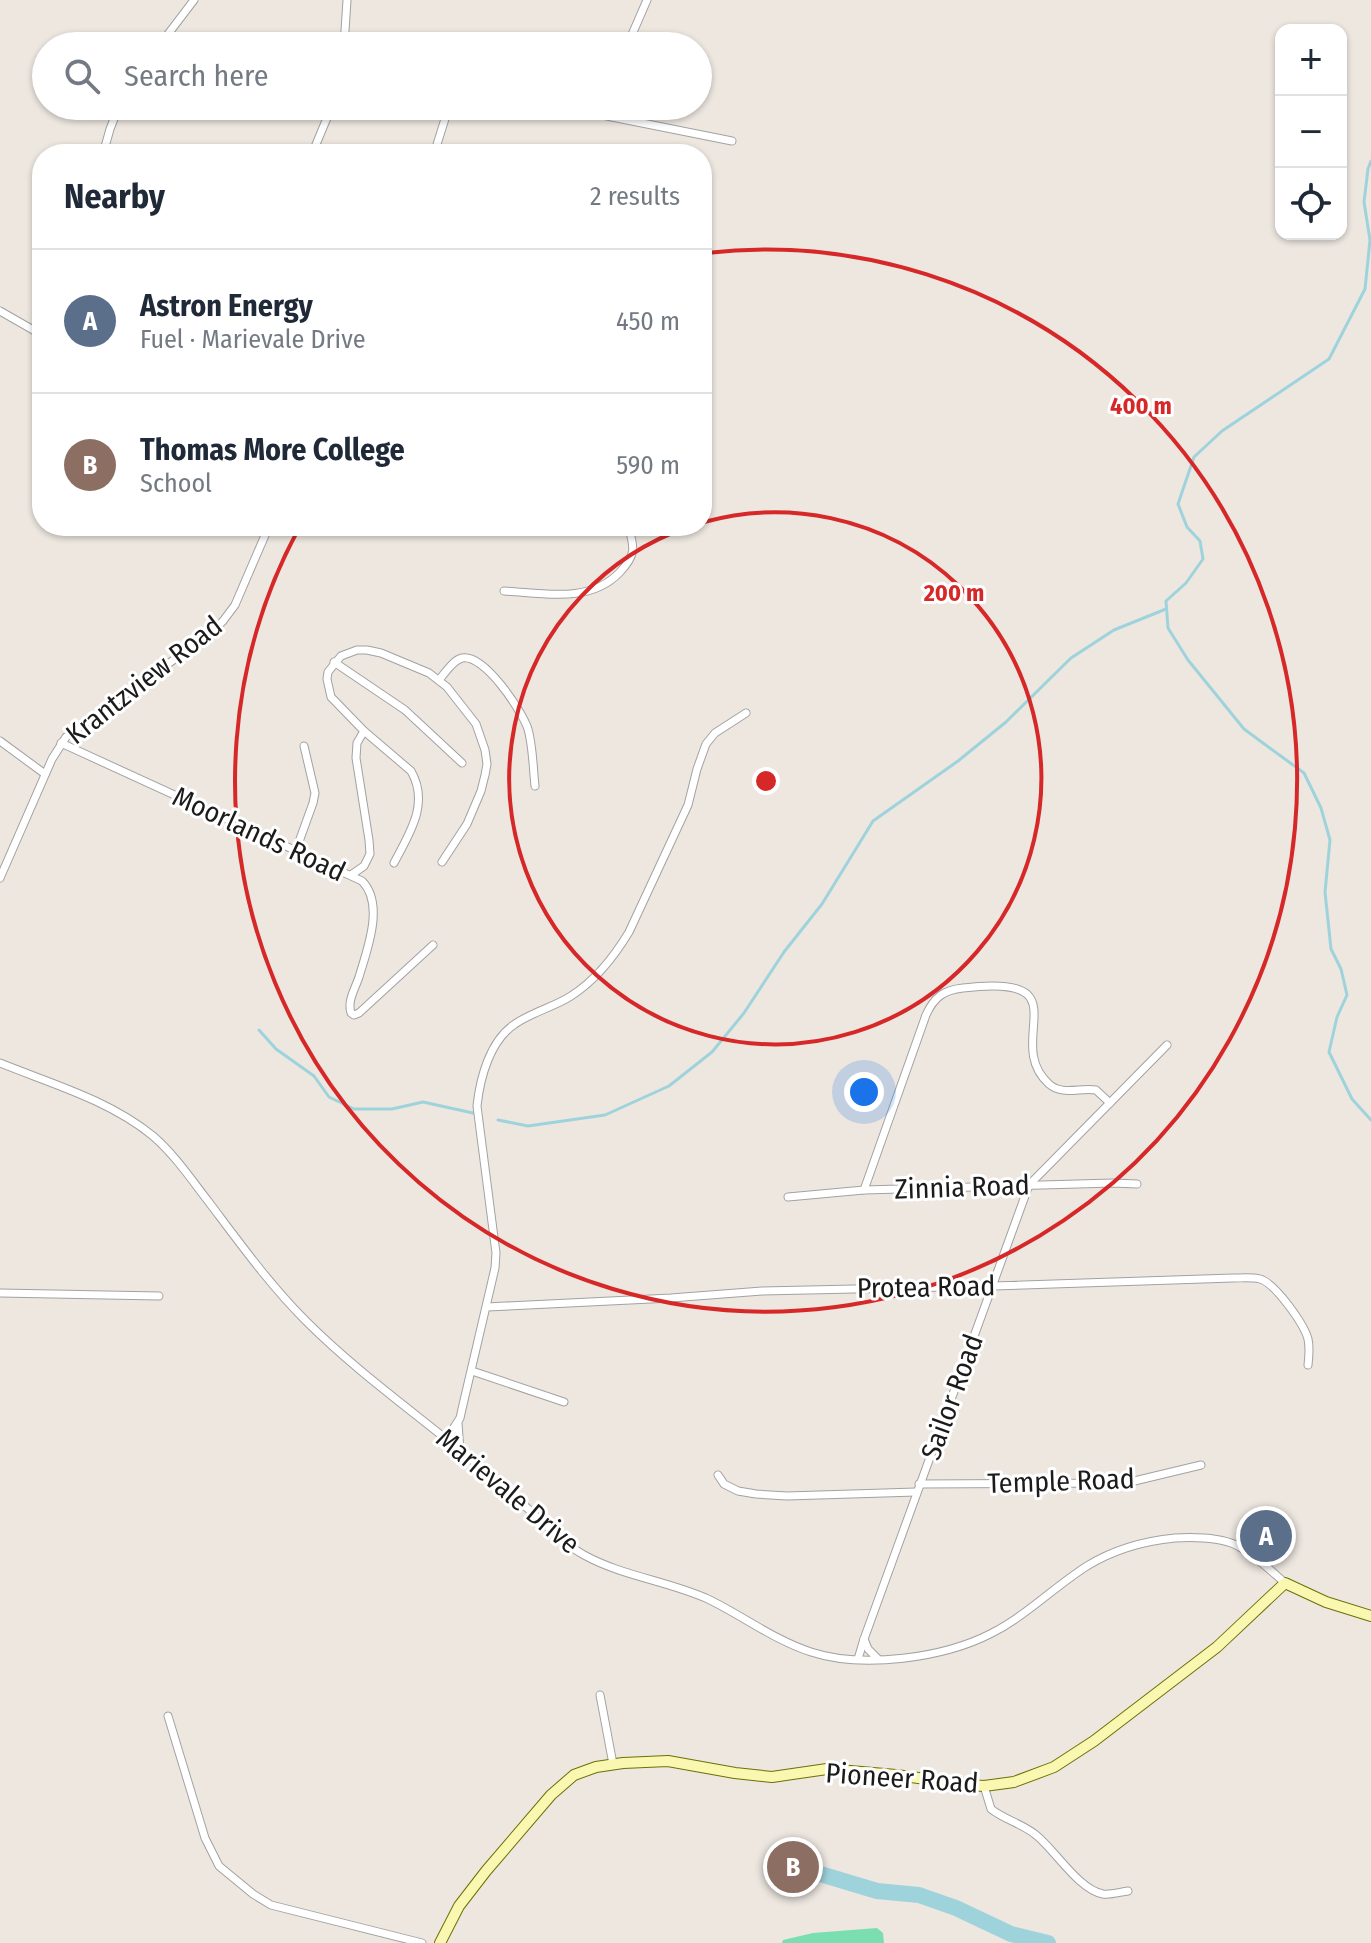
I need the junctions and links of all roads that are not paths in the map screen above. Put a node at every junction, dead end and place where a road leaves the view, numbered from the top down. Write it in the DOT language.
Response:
graph roads {
  1 [pos="194,0"];
  2 [pos="347,0"];
  3 [pos="647,0"];
  4 [pos="170,32"];
  5 [pos="345,32"];
  6 [pos="633,32"];
  7 [pos="114,120"];
  8 [pos="326,120"];
  9 [pos="445,120"];
  10 [pos="642,120"];
  11 [pos="732,141"];
  12 [pos="106,144"];
  13 [pos="316,144"];
  14 [pos="437,144"];
  15 [pos="0,311"];
  16 [pos="32,329"];
  17 [pos="265,536"];
  18 [pos="631,536"];
  19 [pos="504,591"];
  20 [pos="334,662"];
  21 [pos="439,680"];
  22 [pos="746,713"];
  23 [pos="364,731"];
  24 [pos="0,741"];
  25 [pos="61,743"];
  26 [pos="304,746"];
  27 [pos="462,763"];
  28 [pos="45,774"];
  29 [pos="535,786"];
  30 [pos="296,850"];
  31 [pos="442,862"];
  32 [pos="394,863"];
  33 [pos="351,875"];
  34 [pos="0,878"];
  35 [pos="433,945"];
  36 [pos="1167,1045"];
  37 [pos="0,1063"];
  38 [pos="1110,1103"];
  39 [pos="1137,1184"];
  40 [pos="1029,1185"];
  41 [pos="864,1190"];
  42 [pos="788,1197"];
  43 [pos="993,1286"];
  44 [pos="0,1293"];
  45 [pos="159,1296"];
  46 [pos="487,1307"];
  47 [pos="1308,1365"];
  48 [pos="472,1371"];
  49 [pos="564,1402"];
  50 [pos="458,1421"];
  51 [pos="446,1440"];
  52 [pos="460,1451"];
  53 [pos="1201,1465"];
  54 [pos="718,1475"];
  55 [pos="918,1488"];
  56 [pos="1285,1583"];
  57 [pos="1371,1616"];
  58 [pos="864,1639"];
  59 [pos="858,1659"];
  60 [pos="878,1659"];
  61 [pos="600,1695"];
  62 [pos="168,1716"];
  63 [pos="613,1764"];
  64 [pos="984,1786"];
  65 [pos="1128,1891"];
  66 [pos="422,1943"];
  67 [pos="440,1943"];
  1 -- 4 [label="street"];
  2 -- 5 [label="street"];
  3 -- 6 [label="street"];
  7 -- 12 [label="street"];
  8 -- 13 [label="street"];
  9 -- 14 [label="street"];
  10 -- 11 [label="street"];
  15 -- 16 [label="street"];
  17 -- 25 [label="street, Krantzview Road"];
  18 -- 19 [label="street"];
  20 -- 21 [label="street"];
  20 -- 23 [label="street"];
  20 -- 27 [label="street"];
  21 -- 29 [label="street"];
  21 -- 31 [label="street"];
  22 -- 46 [label="street"];
  23 -- 32 [label="street"];
  23 -- 33 [label="street"];
  24 -- 28 [label="street"];
  25 -- 28 [label="street, Krantzview Road"];
  25 -- 30 [label="street, Moorlands Road"];
  26 -- 30 [label="street"];
  28 -- 34 [label="street, Krantzview Road"];
  30 -- 33 [label="street, Moorlands Road"];
  33 -- 35 [label="street, Moorlands Road"];
  36 -- 38 [label="street, Sailor Road"];
  37 -- 51 [label="street, Marievale Drive"];
  38 -- 40 [label="street, Sailor Road"];
  38 -- 41 [label="street"];
  39 -- 40 [label="street, Zinnia Road"];
  40 -- 41 [label="street, Zinnia Road"];
  40 -- 43 [label="street, Sailor Road"];
  41 -- 42 [label="street, Zinnia Road"];
  43 -- 46 [label="street, Protea Road"];
  43 -- 47 [label="street, Protea Road"];
  43 -- 55 [label="street, Sailor Road"];
  44 -- 45 [label="street"];
  46 -- 48 [label="street"];
  48 -- 49 [label="street"];
  48 -- 50 [label="street"];
  50 -- 51 [label="street"];
  50 -- 52 [label="street"];
  51 -- 52 [label="street, Marievale Drive"];
  52 -- 59 [label="street, Marievale Drive"];
  53 -- 55 [label="street, Temple Road"];
  54 -- 55 [label="street, Temple Road"];
  55 -- 58 [label="street, Sailor Road"];
  56 -- 57 [label="main road"];
  56 -- 60 [label="street, Marievale Drive"];
  56 -- 64 [label="main road, Pioneer Road"];
  58 -- 59 [label="street, Sailor Road"];
  58 -- 60 [label="street"];
  59 -- 60 [label="street, Marievale Drive"];
  61 -- 63 [label="street"];
  62 -- 66 [label="street"];
  63 -- 64 [label="main road, Pioneer Road"];
  63 -- 67 [label="main road, Pioneer Road"];
  64 -- 65 [label="street"];
}
